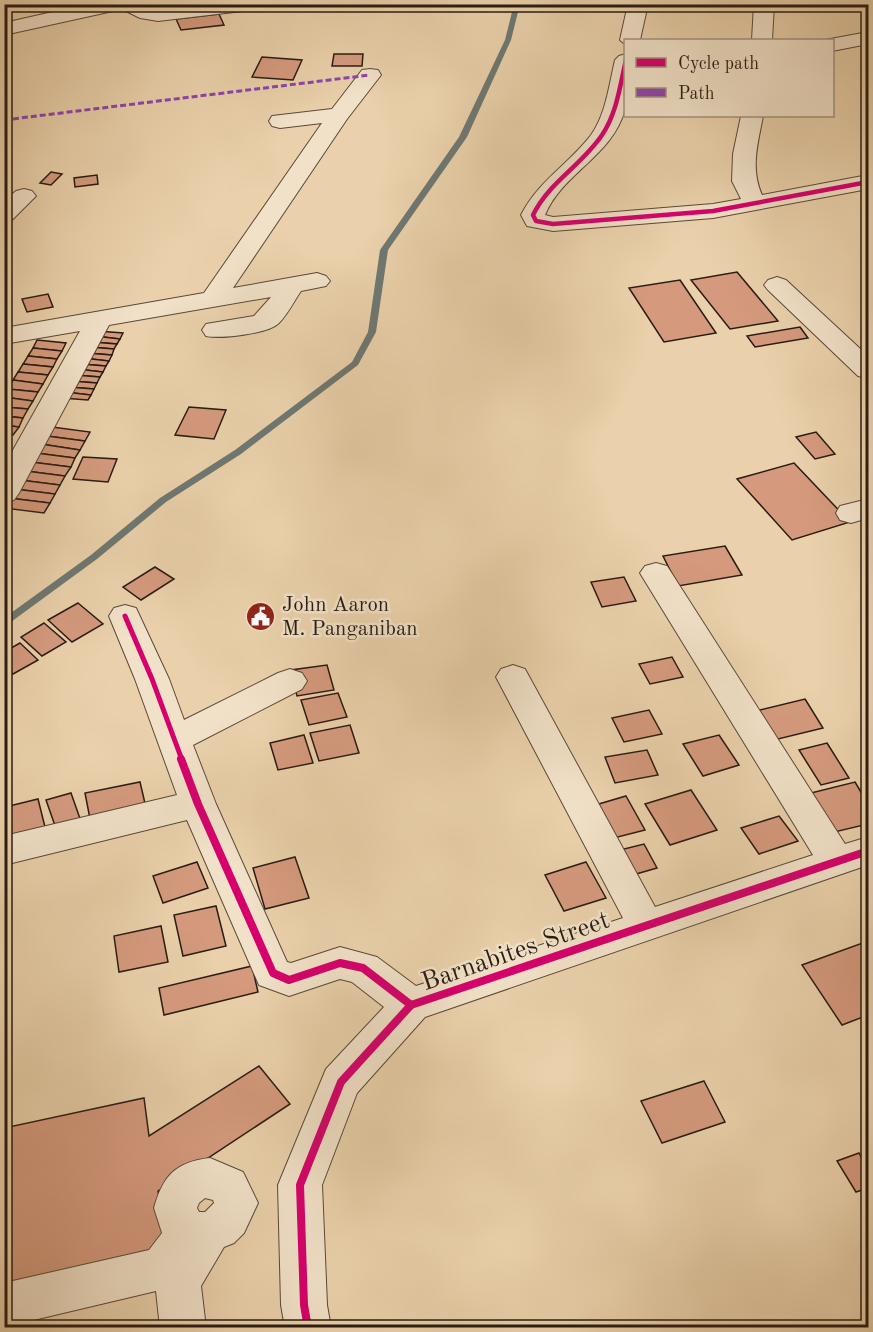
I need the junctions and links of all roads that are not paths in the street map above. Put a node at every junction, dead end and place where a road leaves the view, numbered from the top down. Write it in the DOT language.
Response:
graph roads {
  1 [pos="118,4"];
  2 [pos="127,4"];
  3 [pos="251,4"];
  4 [pos="638,4"];
  5 [pos="764,4"];
  6 [pos="4,30"];
  7 [pos="868,38"];
  8 [pos="630,39"];
  9 [pos="762,39"];
  10 [pos="834,45"];
  11 [pos="624,69"];
  12 [pos="370,75"];
  13 [pos="339,115"];
  14 [pos="752,117"];
  15 [pos="280,121"];
  16 [pos="868,182"];
  17 [pos="24,196"];
  18 [pos="754,204"];
  19 [pos="4,214"];
  20 [pos="777,285"];
  21 [pos="212,300"];
  22 [pos="99,320"];
  23 [pos="215,330"];
  24 [pos="4,336"];
  25 [pos="868,370"];
  26 [pos="4,493"];
  27 [pos="656,573"];
  28 [pos="124,616"];
  29 [pos="513,677"];
  30 [pos="290,681"];
  31 [pos="175,739"];
  32 [pos="198,804"];
  33 [pos="4,851"];
  34 [pos="853,857"];
  35 [pos="646,926"];
  36 [pos="411,1005"];
  37 [pos="4,1305"];
  38 [pos="183,1328"];
  39 [pos="308,1328"];
  1 -- 6 [label="street"];
  2 -- 3 [label="street"];
  4 -- 8 [label="street"];
  5 -- 9 [label="street"];
  7 -- 10 [label="street"];
  11 -- 18 [label="street"];
  12 -- 13 [label="street"];
  13 -- 15 [label="street"];
  13 -- 21 [label="street"];
  14 -- 18 [label="street"];
  16 -- 18 [label="street"];
  17 -- 19 [label="street"];
  20 -- 25 [label="street"];
  21 -- 22 [label="street"];
  21 -- 23 [label="street"];
  22 -- 24 [label="street"];
  22 -- 26 [label="street"];
  27 -- 34 [label="street"];
  28 -- 31 [label="street"];
  29 -- 35 [label="street"];
  30 -- 31 [label="street"];
  31 -- 32 [label="street"];
  32 -- 33 [label="street"];
  32 -- 36 [label="street"];
  34 -- 35 [label="street, Barnabites Street"];
  35 -- 36 [label="street, Barnabites Street"];
  36 -- 39 [label="street, Barnabites Street"];
  37 -- 38 [label="street"];
}
